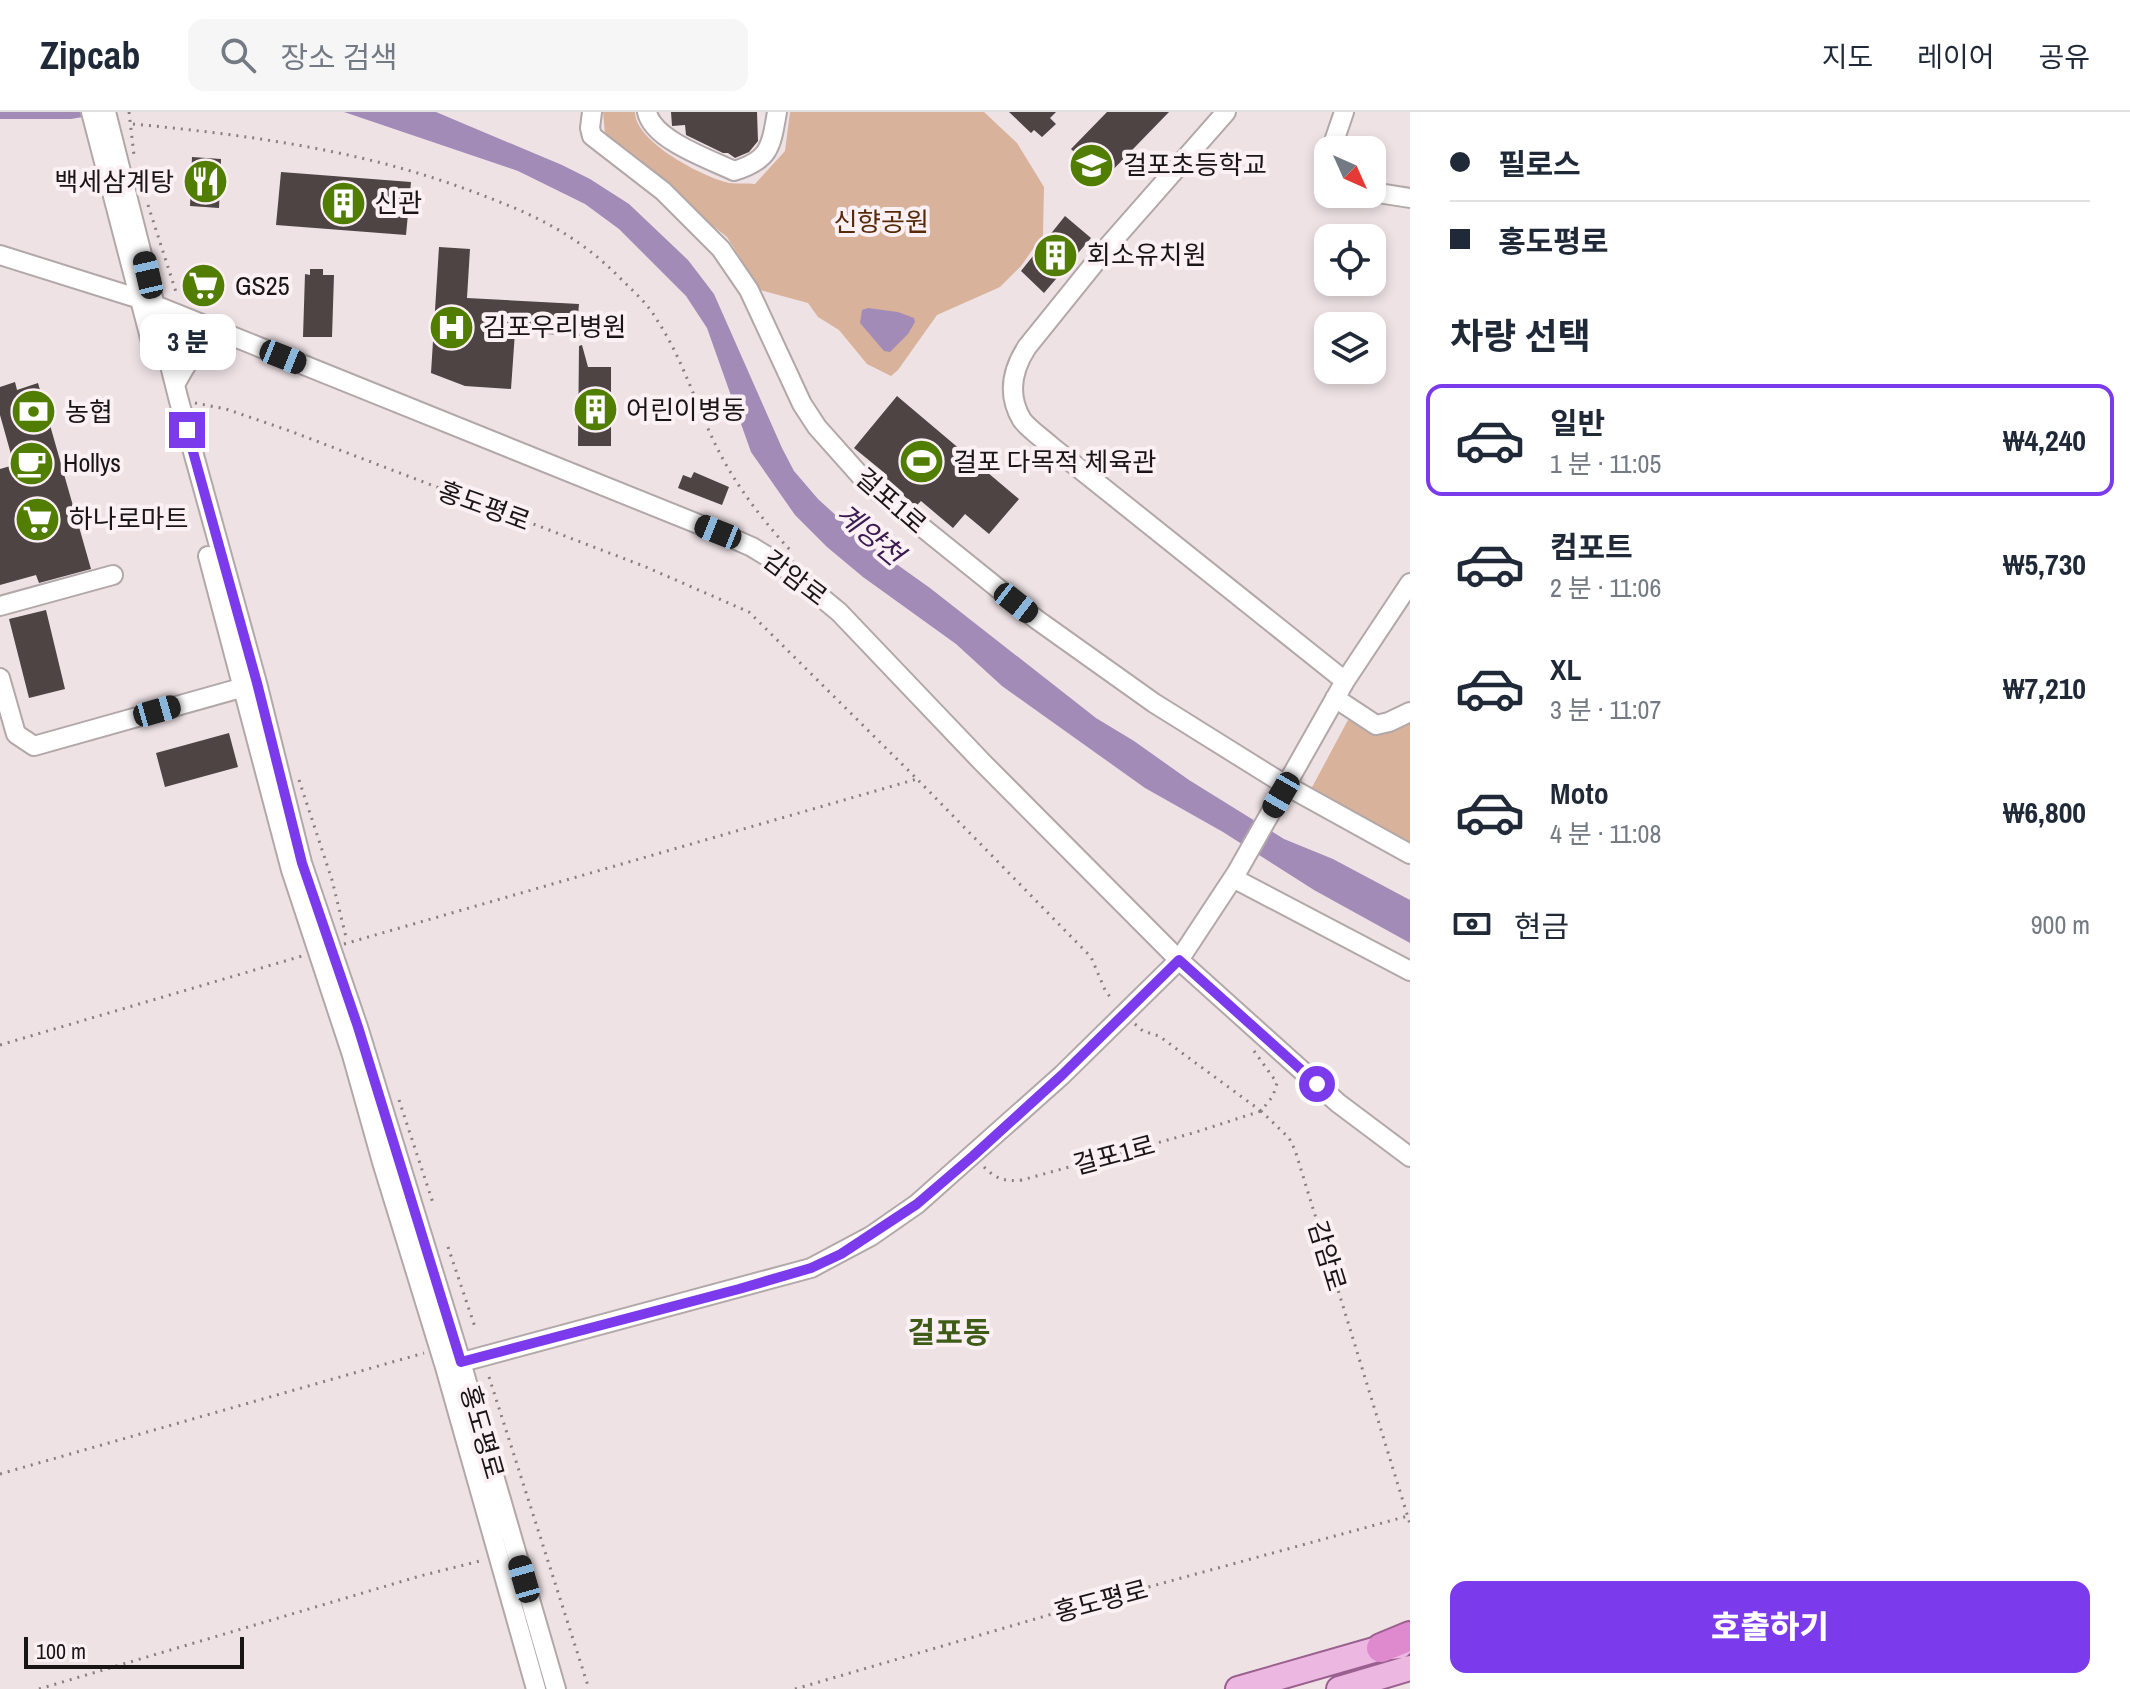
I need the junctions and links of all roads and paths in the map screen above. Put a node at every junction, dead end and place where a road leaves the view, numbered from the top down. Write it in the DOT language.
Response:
graph roads {
  1 [pos="91,112"];
  2 [pos="106,112"];
  3 [pos="129,112"];
  4 [pos="647,112"];
  5 [pos="777,112"];
  6 [pos="1226,112"];
  7 [pos="1344,112"];
  8 [pos="591,120"];
  9 [pos="132,124"];
  10 [pos="105,134"];
  11 [pos="1336,136"];
  12 [pos="135,166"];
  13 [pos="144,194"];
  14 [pos="1386,194"];
  15 [pos="1410,198"];
  16 [pos="0,255"];
  17 [pos="176,292"];
  18 [pos="148,302"];
  19 [pos="227,335"];
  20 [pos="186,395"];
  21 [pos="199,416"];
  22 [pos="795,556"];
  23 [pos="113,575"];
  24 [pos="1410,583"];
  25 [pos="0,606"];
  26 [pos="0,678"];
  27 [pos="1345,681"];
  28 [pos="250,684"];
  29 [pos="1335,698"];
  30 [pos="1410,712"];
  31 [pos="298,776"];
  32 [pos="917,779"];
  33 [pos="1284,790"];
  34 [pos="1410,854"];
  35 [pos="1235,875"];
  36 [pos="332,948"];
  37 [pos="1179,960"];
  38 [pos="1410,971"];
  39 [pos="1124,1015"];
  40 [pos="0,1045"];
  41 [pos="1253,1050"];
  42 [pos="395,1088"];
  43 [pos="1261,1111"];
  44 [pos="973,1156"];
  45 [pos="1410,1157"];
  46 [pos="433,1203"];
  47 [pos="448,1247"];
  48 [pos="476,1330"];
  49 [pos="449,1359"];
  50 [pos="489,1377"];
  51 [pos="0,1474"];
  52 [pos="1408,1516"];
  53 [pos="1410,1524"];
  54 [pos="499,1556"];
  55 [pos="1410,1636"];
  56 [pos="1410,1645"];
  57 [pos="1381,1648"];
  58 [pos="1410,1668"];
  59 [pos="39,1689"];
  60 [pos="536,1689"];
  61 [pos="556,1689"];
  62 [pos="589,1689"];
  63 [pos="795,1689"];
  64 [pos="1238,1689"];
  65 [pos="1339,1689"];
  1 -- 10 [label="street, 홍도평로"];
  2 -- 10 [label="street, 홍도평로"];
  3 -- 9 [label="path"];
  4 -- 5 [label="street"];
  6 -- 27 [label="street"];
  7 -- 11 [label="street"];
  8 -- 33 [label="street, 걸포1로"];
  9 -- 12 [label="path"];
  9 -- 22 [label="path"];
  10 -- 18 [label="street, 홍도평로"];
  13 -- 17 [label="path"];
  14 -- 15 [label="street"];
  16 -- 18 [label="street, 감암로"];
  18 -- 19 [label="street, 감암로"];
  18 -- 20 [label="street, 홍도평로"];
  18 -- 28 [label="street, 홍도평로"];
  19 -- 20 [label="street"];
  19 -- 37 [label="street, 감암로"];
  20 -- 21 [label="path"];
  20 -- 28 [label="street, 홍도평로"];
  20 -- 32 [label="path, 홍도평로"];
  23 -- 25 [label="street"];
  24 -- 27 [label="street"];
  26 -- 28 [label="street"];
  27 -- 29 [label="street"];
  28 -- 36 [label="street, 홍도평로"];
  29 -- 30 [label="street"];
  29 -- 33 [label="street"];
  31 -- 36 [label="path"];
  32 -- 36 [label="path"];
  32 -- 39 [label="path, 홍도평로"];
  33 -- 34 [label="street, 걸포1로"];
  33 -- 35 [label="street"];
  35 -- 37 [label="street"];
  35 -- 38 [label="street"];
  36 -- 40 [label="path"];
  36 -- 49 [label="street, 홍도평로"];
  36 -- 49 [label="street, 홍도평로"];
  37 -- 39 [label="street"];
  37 -- 45 [label="street, 감암로"];
  39 -- 43 [label="path, 감암로"];
  39 -- 44 [label="street"];
  41 -- 43 [label="path"];
  42 -- 46 [label="path"];
  43 -- 44 [label="path, 걸포1로"];
  43 -- 52 [label="path, 감암로"];
  44 -- 49 [label="street"];
  47 -- 48 [label="path"];
  49 -- 51 [label="path"];
  49 -- 54 [label="street, 홍도평로"];
  49 -- 61 [label="street, 홍도평로"];
  50 -- 62 [label="path"];
  52 -- 53 [label="path, 감암로"];
  52 -- 63 [label="path, 홍도평로"];
  54 -- 59 [label="path"];
  54 -- 60 [label="street, 홍도평로"];
  55 -- 57 [label="highway"];
  56 -- 57 [label="main road"];
  57 -- 64 [label="main road"];
  58 -- 65 [label="main road"];
}
